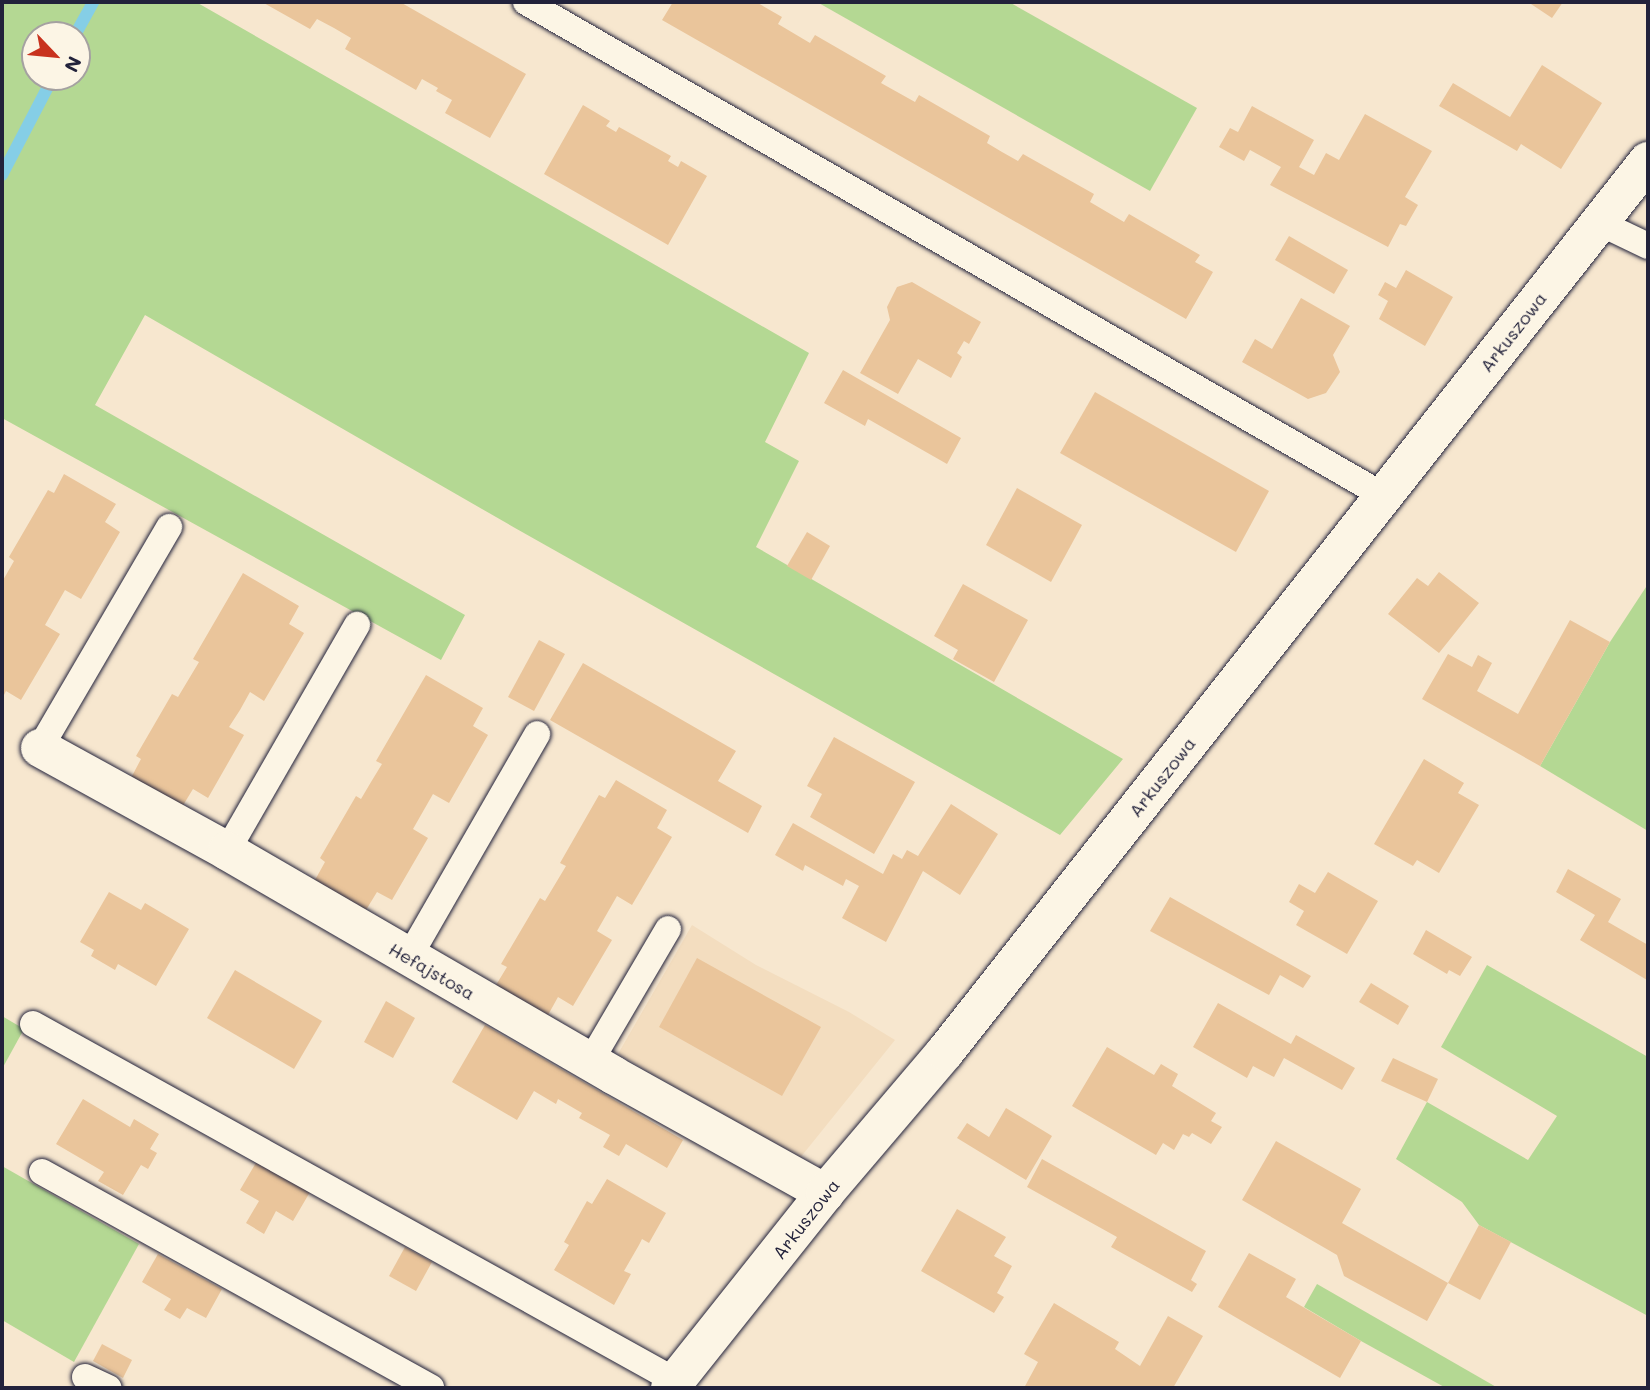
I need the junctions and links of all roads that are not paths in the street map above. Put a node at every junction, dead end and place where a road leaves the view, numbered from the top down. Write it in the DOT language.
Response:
graph roads {
  1 [pos="526,2"];
  2 [pos="1648,161"];
  3 [pos="1600,223"];
  4 [pos="1648,246"];
  5 [pos="1384,495"];
  6 [pos="169,527"];
  7 [pos="358,625"];
  8 [pos="537,734"];
  9 [pos="40,748"];
  10 [pos="227,851"];
  11 [pos="668,929"];
  12 [pos="409,957"];
  13 [pos="33,1024"];
  14 [pos="590,1062"];
  15 [pos="42,1172"];
  16 [pos="825,1193"];
  17 [pos="85,1377"];
  18 [pos="673,1385"];
  19 [pos="109,1388"];
  20 [pos="431,1388"];
  1 -- 5 [label="lane"];
  2 -- 3 [label="main road, Arkuszowa"];
  3 -- 4 [label="lane"];
  3 -- 5 [label="main road, Arkuszowa"];
  5 -- 16 [label="main road, Arkuszowa"];
  6 -- 9 [label="lane"];
  7 -- 10 [label="lane"];
  8 -- 12 [label="lane"];
  9 -- 10 [label="main road, Hefajstosa"];
  10 -- 12 [label="main road, Hefajstosa"];
  11 -- 14 [label="lane"];
  12 -- 14 [label="main road, Hefajstosa"];
  13 -- 18 [label="lane"];
  14 -- 16 [label="main road, Hefajstosa"];
  15 -- 20 [label="lane"];
  16 -- 18 [label="main road, Arkuszowa"];
  17 -- 19 [label="lane"];
}
